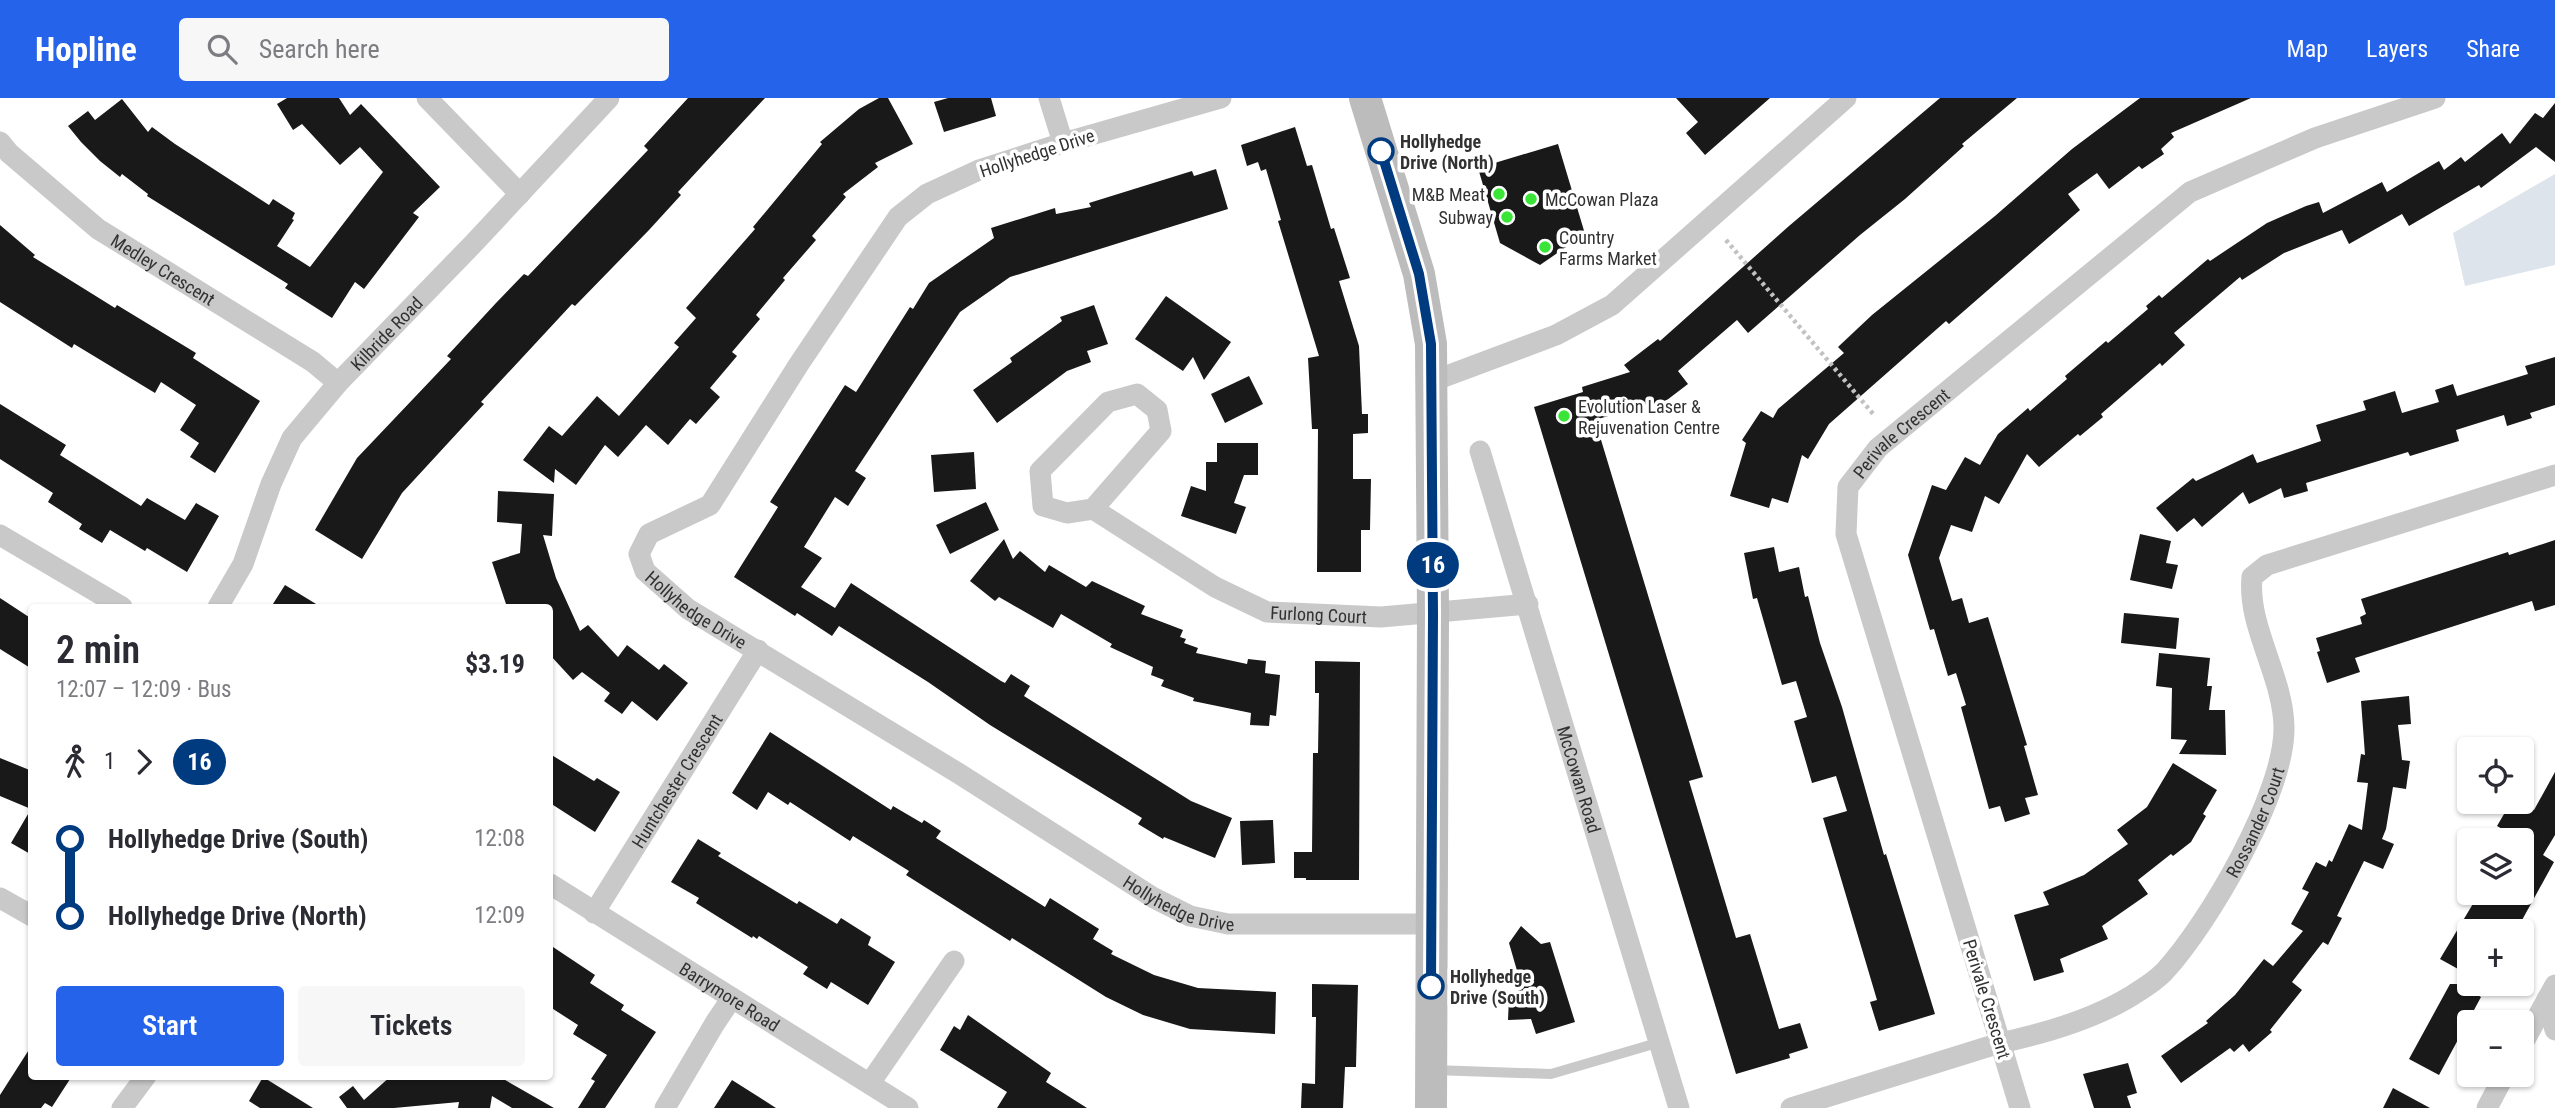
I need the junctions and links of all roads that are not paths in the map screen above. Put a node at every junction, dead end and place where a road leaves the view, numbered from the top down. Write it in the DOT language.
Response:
graph roads {
  1 [pos="427,98"];
  2 [pos="609,98"];
  3 [pos="1049,98"];
  4 [pos="1221,98"];
  5 [pos="1365,98"];
  6 [pos="2435,98"];
  7 [pos="1836,101"];
  8 [pos="0,142"];
  9 [pos="1063,143"];
  10 [pos="520,194"];
  11 [pos="1433,381"];
  12 [pos="338,383"];
  13 [pos="1480,451"];
  14 [pos="2555,475"];
  15 [pos="1093,509"];
  16 [pos="0,535"];
  17 [pos="117,604"];
  18 [pos="220,604"];
  19 [pos="1528,604"];
  20 [pos="1433,614"];
  21 [pos="758,650"];
  22 [pos="553,886"];
  23 [pos="0,898"];
  24 [pos="594,913"];
  25 [pos="28,914"];
  26 [pos="1430,924"];
  27 [pos="954,961"];
  28 [pos="2551,992"];
  29 [pos="733,999"];
  30 [pos="2534,1023"];
  31 [pos="2555,1030"];
  32 [pos="1657,1043"];
  33 [pos="2000,1043"];
  34 [pos="1431,1070"];
  35 [pos="143,1080"];
  36 [pos="870,1083"];
  37 [pos="2498,1087"];
  38 [pos="122,1108"];
  39 [pos="665,1108"];
  40 [pos="908,1108"];
  41 [pos="1431,1108"];
  42 [pos="1679,1108"];
  43 [pos="1791,1108"];
  44 [pos="2020,1108"];
  45 [pos="2487,1108"];
  1 -- 10 [label="street"];
  2 -- 10 [label="street, Kilbride Road"];
  3 -- 9 [label="street"];
  4 -- 9 [label="street, Hollyhedge Drive"];
  5 -- 11 [label="main road"];
  6 -- 33 [label="street, Perivale Crescent"];
  7 -- 11 [label="street"];
  8 -- 12 [label="street, Medley Crescent"];
  9 -- 21 [label="street, Hollyhedge Drive"];
  10 -- 12 [label="street, Kilbride Road"];
  11 -- 20 [label="main road"];
  12 -- 18 [label="street, Kilbride Road"];
  13 -- 19 [label="street, McCowan Road"];
  14 -- 33 [label="street, Rossander Court"];
  15 -- 15 [label="street"];
  15 -- 20 [label="street, Furlong Court"];
  16 -- 17 [label="street"];
  19 -- 20 [label="street, Furlong Court"];
  19 -- 32 [label="street, McCowan Road"];
  20 -- 26 [label="main road"];
  21 -- 24 [label="street, Huntchester Crescent"];
  21 -- 26 [label="street, Hollyhedge Drive"];
  22 -- 24 [label="street, Barrymore Road"];
  23 -- 25 [label="street"];
  24 -- 29 [label="street, Barrymore Road"];
  26 -- 34 [label="main road"];
  27 -- 36 [label="street"];
  28 -- 30 [label="street"];
  28 -- 31 [label="street"];
  29 -- 36 [label="street, Barrymore Road"];
  29 -- 39 [label="street"];
  32 -- 34 [label="lane"];
  32 -- 42 [label="street, McCowan Road"];
  33 -- 43 [label="street, Rossander Court"];
  33 -- 44 [label="street, Perivale Crescent"];
  34 -- 41 [label="main road"];
  35 -- 38 [label="street"];
  36 -- 40 [label="street, Barrymore Road"];
  37 -- 45 [label="street"];
}
